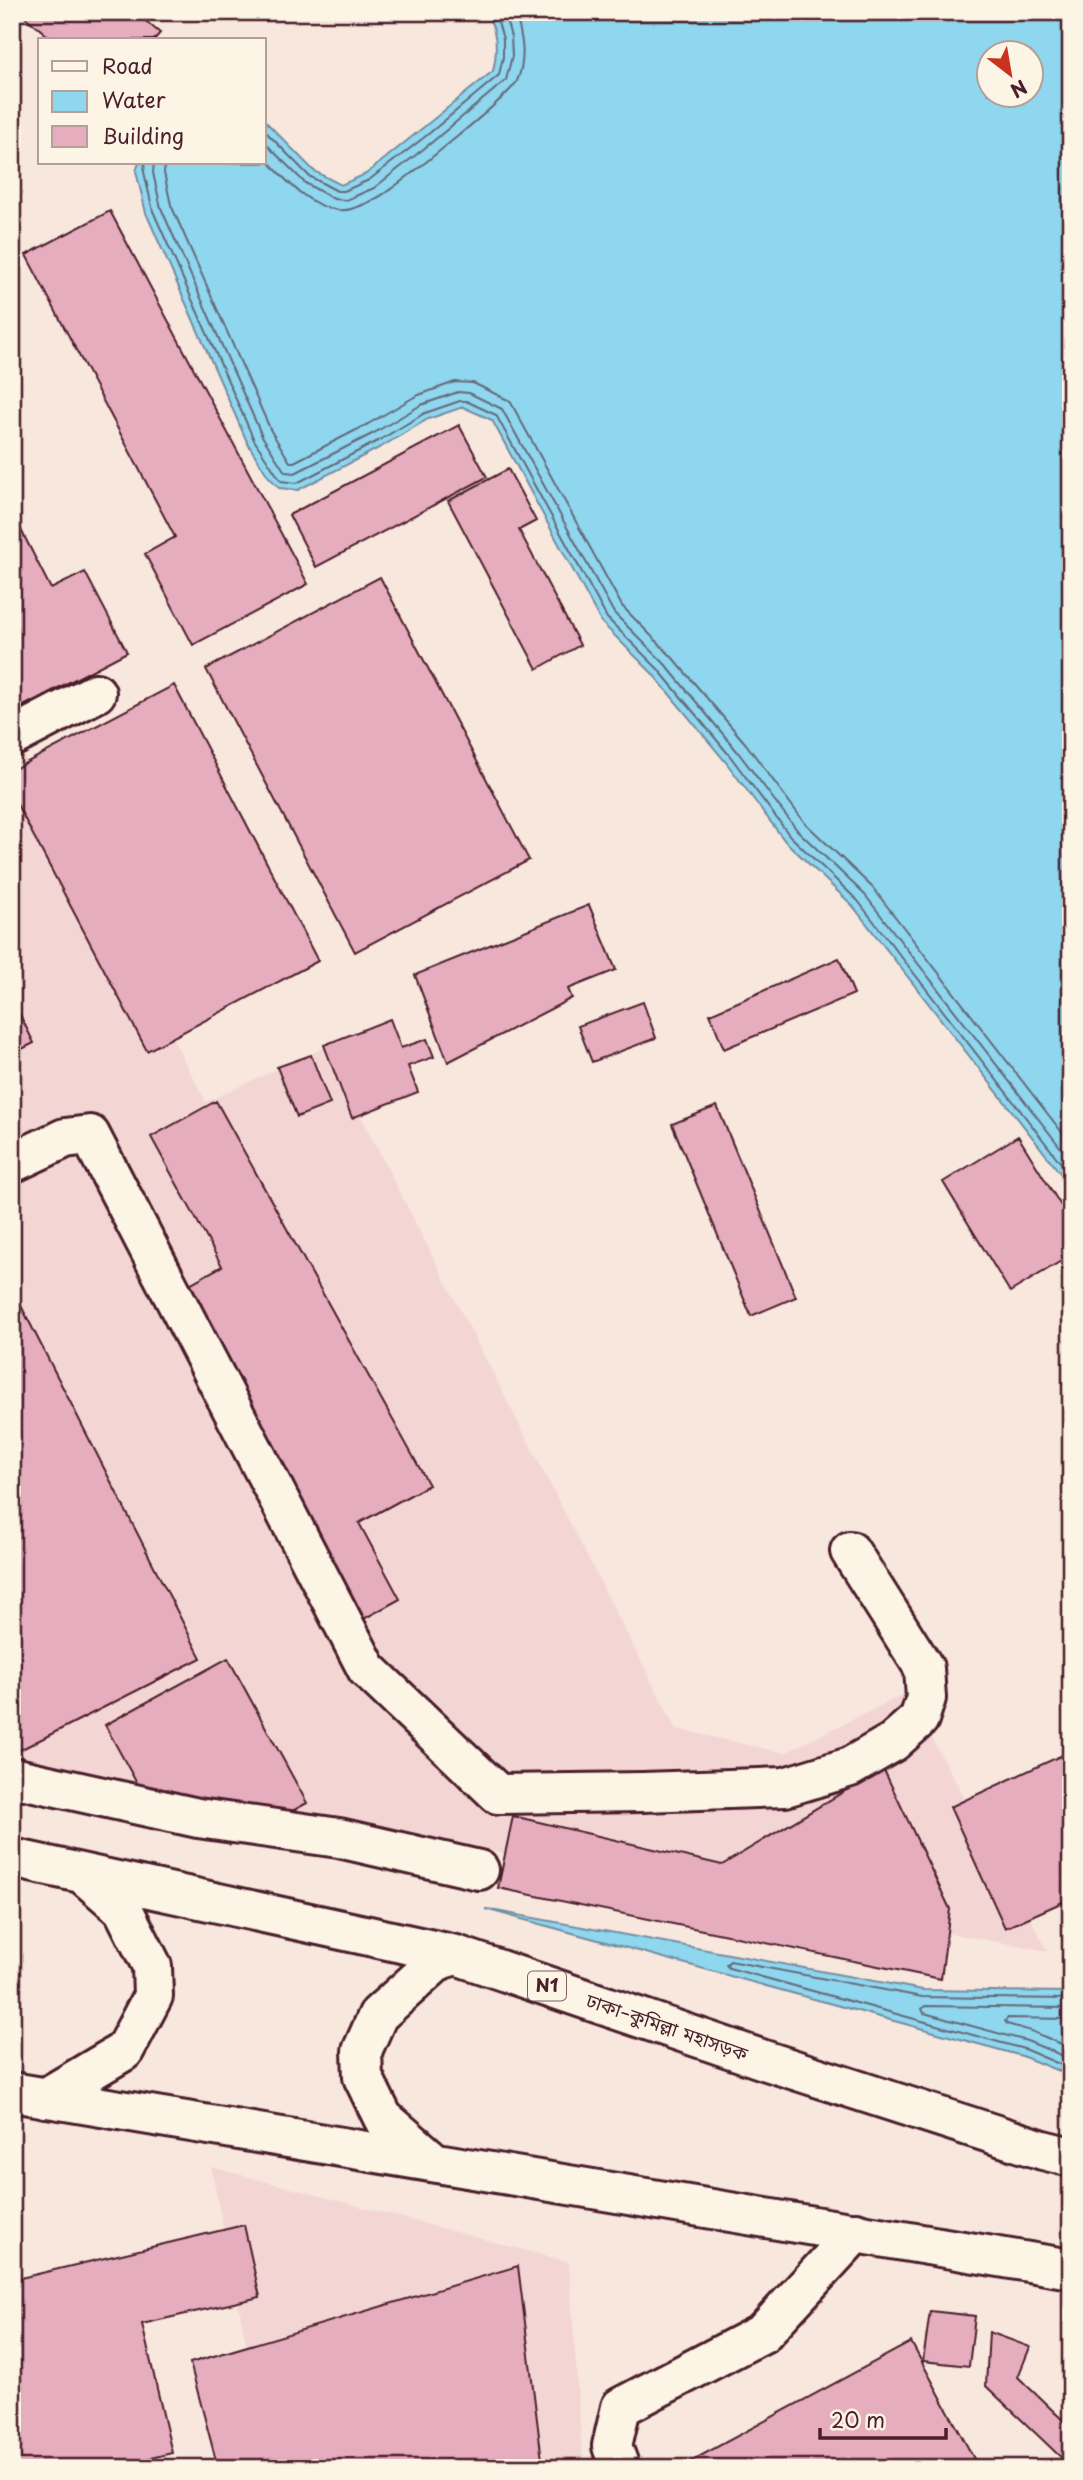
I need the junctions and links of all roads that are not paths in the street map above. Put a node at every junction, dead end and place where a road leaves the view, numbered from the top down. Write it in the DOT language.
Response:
graph roads {
  1 [pos="96,693"];
  2 [pos="12,737"];
  3 [pos="12,1163"];
  4 [pos="850,1551"];
  5 [pos="12,1777"];
  6 [pos="12,1858"];
  7 [pos="479,1870"];
  8 [pos="83,1874"];
  9 [pos="456,1955"];
  10 [pos="28,2095"];
  11 [pos="1071,2157"];
  12 [pos="434,2162"];
  13 [pos="856,2232"];
  14 [pos="1071,2269"];
  15 [pos="620,2468"];
  1 -- 2 [label="main road"];
  3 -- 4 [label="main road"];
  5 -- 7 [label="main road"];
  6 -- 8 [label="main road, ঢাকা–কুমিল্লা মহাসড়ক / N1"];
  8 -- 9 [label="main road, ঢাকা–কুমিল্লা মহাসড়ক / N1"];
  8 -- 10 [label="main road"];
  9 -- 11 [label="main road, ঢাকা–কুমিল্লা মহাসড়ক / N1"];
  9 -- 12 [label="main road"];
  10 -- 12 [label="main road"];
  12 -- 13 [label="main road"];
  13 -- 14 [label="main road"];
  13 -- 15 [label="main road"];
}
